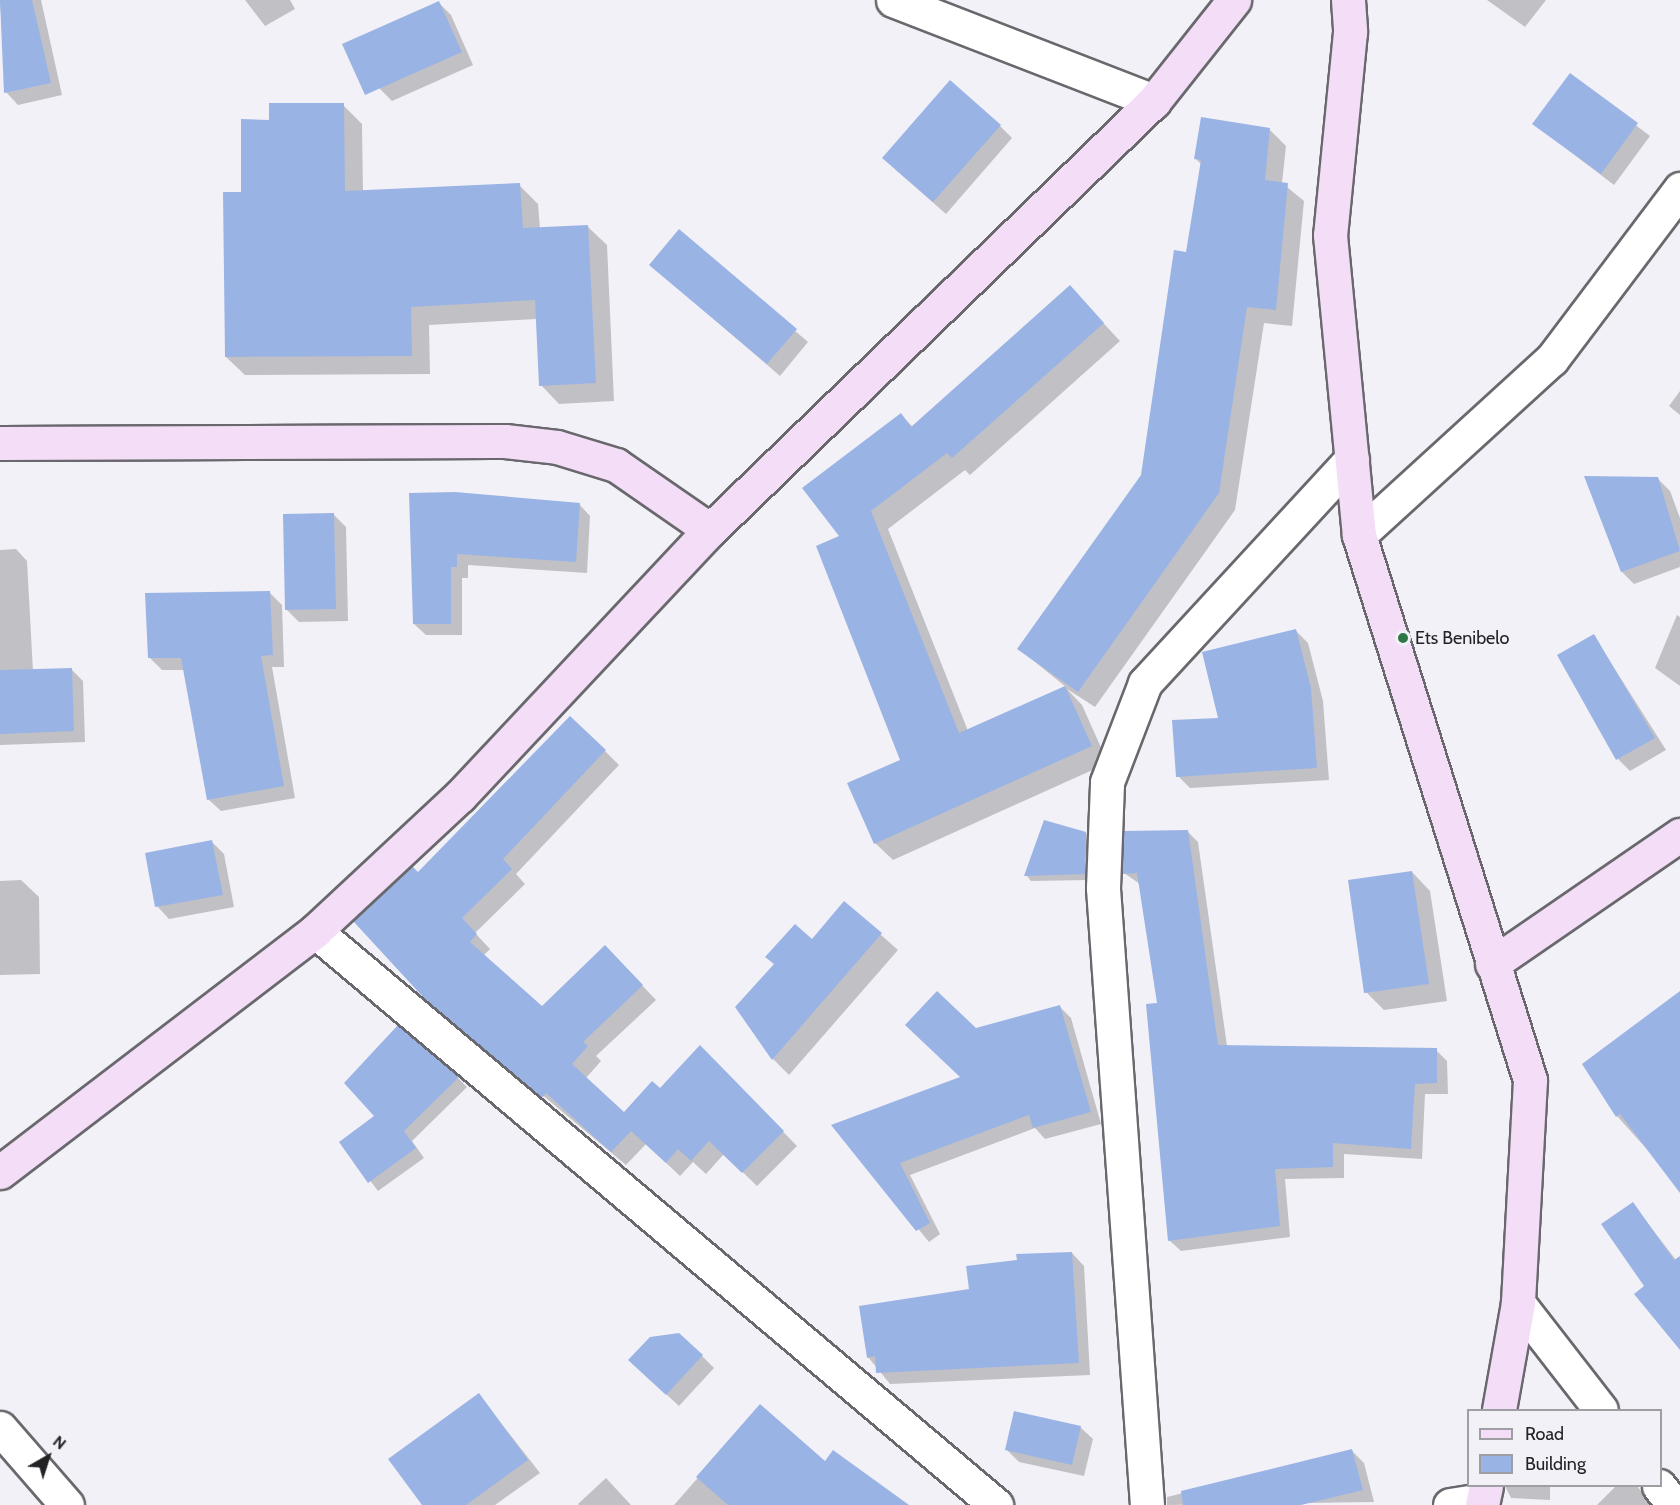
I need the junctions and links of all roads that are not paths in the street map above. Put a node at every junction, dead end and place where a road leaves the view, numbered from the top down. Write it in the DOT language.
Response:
graph roads {
  1 [pos="894,0"];
  2 [pos="1234,0"];
  3 [pos="1348,0"];
  4 [pos="1154,100"];
  5 [pos="1680,189"];
  6 [pos="0,444"];
  7 [pos="1352,459"];
  8 [pos="710,530"];
  9 [pos="1359,535"];
  10 [pos="1677,846"];
  11 [pos="315,932"];
  12 [pos="1492,964"];
  13 [pos="0,1172"];
  14 [pos="1518,1303"];
  15 [pos="1499,1409"];
  16 [pos="1600,1409"];
  17 [pos="0,1428"];
  18 [pos="1660,1487"];
  19 [pos="1484,1497"];
  20 [pos="67,1505"];
  21 [pos="996,1505"];
  22 [pos="1147,1505"];
  23 [pos="1450,1505"];
  24 [pos="1674,1505"];
  1 -- 4 [label="street"];
  2 -- 4 [label="main road"];
  3 -- 7 [label="main road"];
  4 -- 8 [label="main road"];
  5 -- 9 [label="street"];
  6 -- 8 [label="main road"];
  7 -- 9 [label="main road"];
  7 -- 22 [label="street"];
  8 -- 11 [label="main road"];
  9 -- 12 [label="main road"];
  10 -- 12 [label="main road"];
  11 -- 13 [label="main road"];
  11 -- 21 [label="street"];
  12 -- 14 [label="main road"];
  14 -- 15 [label="main road"];
  14 -- 16 [label="street"];
  17 -- 20 [label="street"];
  18 -- 24 [label="street"];
  19 -- 23 [label="street"];
}
